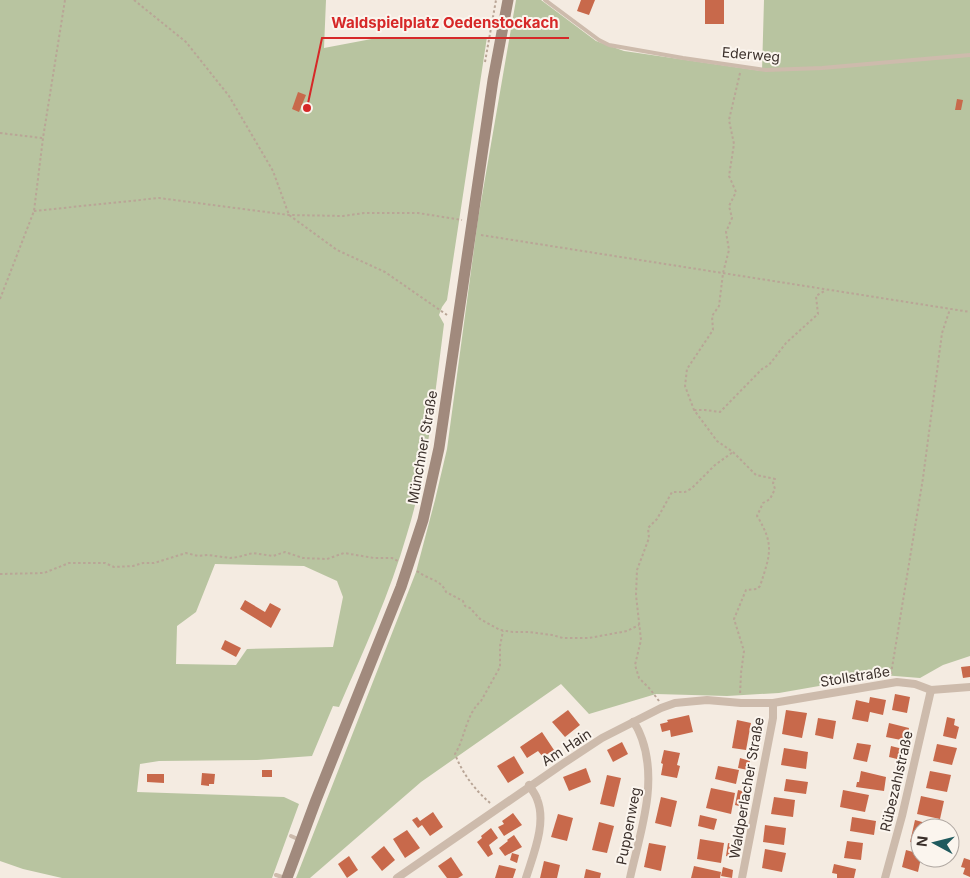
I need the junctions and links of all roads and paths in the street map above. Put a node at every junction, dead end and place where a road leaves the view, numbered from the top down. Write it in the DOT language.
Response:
graph roads {
  1 [pos="65,0"];
  2 [pos="134,0"];
  3 [pos="496,0"];
  4 [pos="508,0"];
  5 [pos="545,0"];
  6 [pos="970,55"];
  7 [pos="485,62"];
  8 [pos="741,66"];
  9 [pos="0,133"];
  10 [pos="43,138"];
  11 [pos="34,211"];
  12 [pos="289,215"];
  13 [pos="462,220"];
  14 [pos="477,234"];
  15 [pos="723,273"];
  16 [pos="826,289"];
  17 [pos="0,299"];
  18 [pos="950,309"];
  19 [pos="970,312"];
  20 [pos="446,314"];
  21 [pos="694,410"];
  22 [pos="733,452"];
  23 [pos="410,564"];
  24 [pos="0,574"];
  25 [pos="639,625"];
  26 [pos="504,631"];
  27 [pos="889,683"];
  28 [pos="970,688"];
  29 [pos="931,690"];
  30 [pos="741,703"];
  31 [pos="772,703"];
  32 [pos="661,708"];
  33 [pos="633,722"];
  34 [pos="529,786"];
  35 [pos="494,810"];
  36 [pos="283,877"];
  37 [pos="397,878"];
  38 [pos="526,878"];
  39 [pos="630,878"];
  40 [pos="742,878"];
  41 [pos="885,878"];
  1 -- 10 [label="path"];
  2 -- 12 [label="path"];
  3 -- 7 [label="path"];
  4 -- 23 [label="main road, Münchner Straße"];
  5 -- 8 [label="lane, Ederweg"];
  6 -- 8 [label="lane, Ederweg"];
  8 -- 15 [label="path"];
  9 -- 10 [label="path"];
  10 -- 11 [label="path"];
  11 -- 12 [label="path"];
  11 -- 17 [label="path"];
  12 -- 13 [label="path"];
  12 -- 20 [label="path"];
  14 -- 15 [label="path"];
  15 -- 16 [label="path"];
  15 -- 21 [label="path"];
  16 -- 18 [label="path"];
  16 -- 21 [label="path"];
  18 -- 19 [label="path"];
  18 -- 27 [label="path"];
  21 -- 22 [label="path"];
  22 -- 25 [label="path"];
  22 -- 30 [label="path"];
  23 -- 24 [label="path"];
  23 -- 26 [label="path"];
  23 -- 36 [label="main road, Münchner Straße"];
  25 -- 26 [label="path"];
  25 -- 32 [label="path"];
  26 -- 35 [label="path"];
  27 -- 29 [label="street, Stollstraße"];
  27 -- 31 [label="street, Stollstraße"];
  28 -- 29 [label="street, Stollstraße"];
  29 -- 41 [label="street, Rübezahlstraße"];
  30 -- 31 [label="street, Am Hain"];
  30 -- 32 [label="street, Am Hain"];
  31 -- 40 [label="street, Waldperlacher Straße"];
  32 -- 33 [label="street, Am Hain"];
  33 -- 34 [label="street, Am Hain"];
  33 -- 39 [label="street, Puppenweg"];
  34 -- 35 [label="street, Am Hain"];
  34 -- 38 [label="street"];
  35 -- 37 [label="street, Am Hain"];
}
